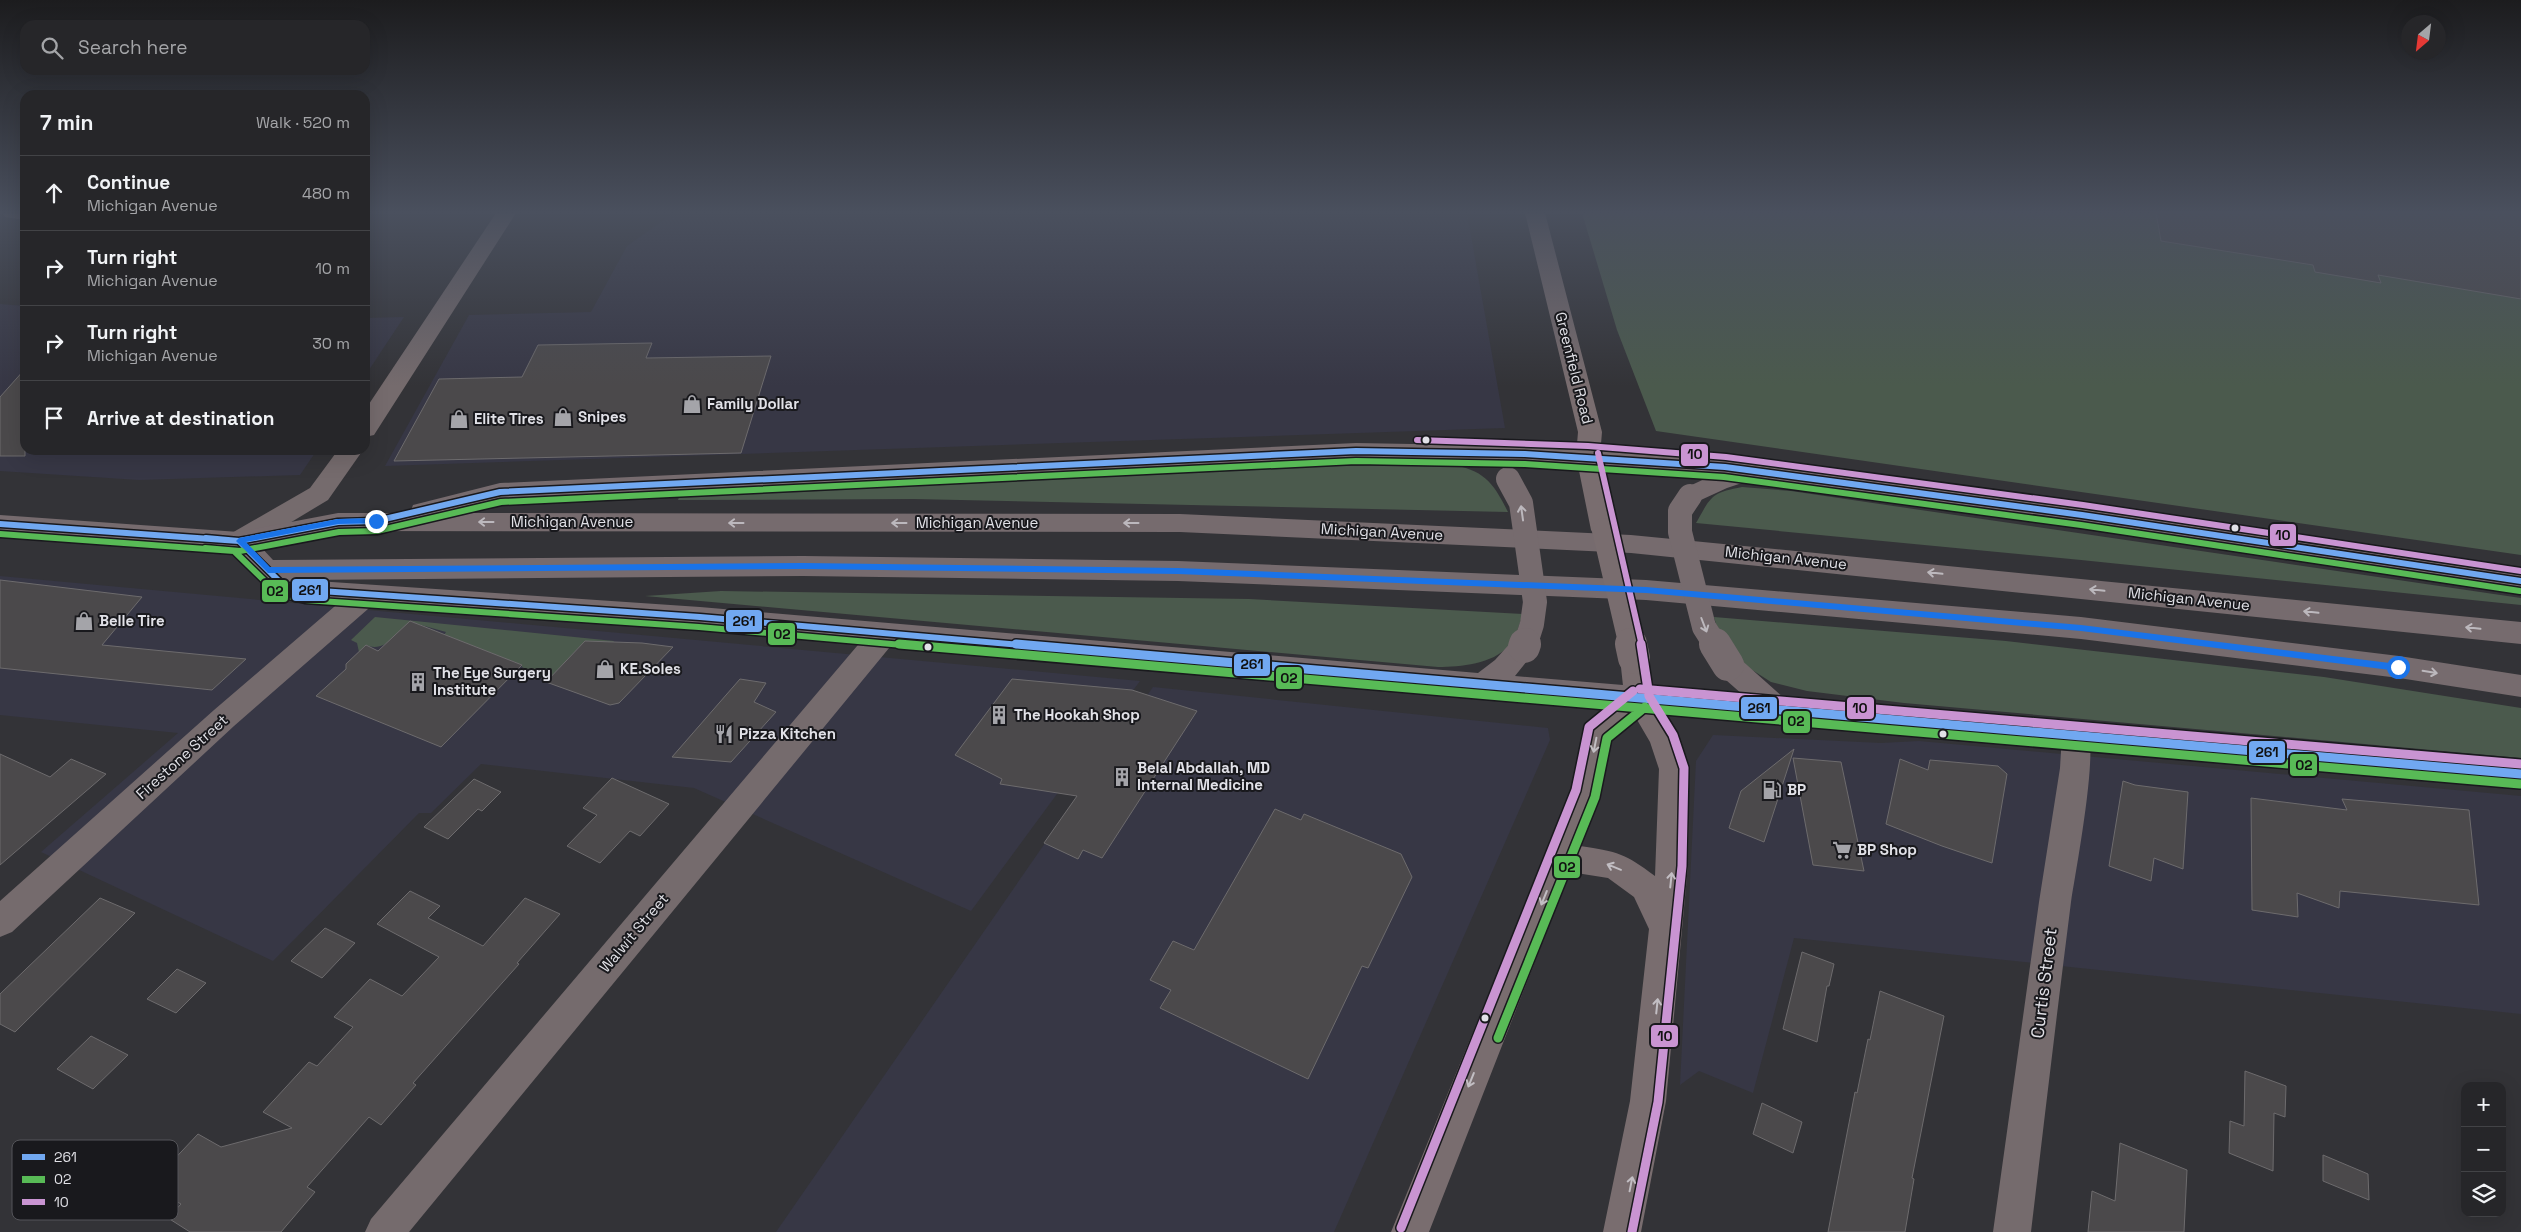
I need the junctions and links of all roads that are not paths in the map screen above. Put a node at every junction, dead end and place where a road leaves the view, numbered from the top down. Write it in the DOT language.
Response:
graph roads {
  1 [pos="468,270"];
  2 [pos="1550,270"];
  3 [pos="370,421"];
  4 [pos="1482,452"];
  5 [pos="347,455"];
  6 [pos="1588,456"];
  7 [pos="1752,470"];
  8 [pos="376,521"];
  9 [pos="0,524"];
  10 [pos="239,541"];
  11 [pos="268,570"];
  12 [pos="2521,581"];
  13 [pos="366,595"];
  14 [pos="2521,633"];
  15 [pos="884,634"];
  16 [pos="1483,685"];
  17 [pos="2521,686"];
  18 [pos="1640,699"];
  19 [pos="1778,710"];
  20 [pos="2077,735"];
  21 [pos="2521,774"];
  22 [pos="1560,857"];
  23 [pos="0,922"];
  24 [pos="1666,929"];
  25 [pos="384,1232"];
  26 [pos="1410,1232"];
  27 [pos="1622,1232"];
  28 [pos="2012,1232"];
  1 -- 3 [label="street"];
  2 -- 6 [label="main road, Greenfield Road"];
  4 -- 6 [label="main road"];
  4 -- 8 [label="main road"];
  16 -- 4 [label="main road, one-way, bridge"];
  5 -- 10 [label="street"];
  6 -- 7 [label="main road"];
  6 -- 18 [label="main road, Greenfield Road, bridge"];
  7 -- 12 [label="main road"];
  7 -- 19 [label="main road, one-way, bridge"];
  8 -- 10 [label="main road, Michigan Avenue"];
  14 -- 8 [label="main road, Michigan Avenue, one-way"];
  9 -- 10 [label="main road, Michigan Avenue"];
  10 -- 11 [label="main road"];
  11 -- 13 [label="main road"];
  11 -- 17 [label="main road, one-way"];
  13 -- 15 [label="main road"];
  13 -- 23 [label="street, Firestone Street"];
  15 -- 16 [label="main road"];
  15 -- 25 [label="street, Walwit Street"];
  16 -- 18 [label="main road"];
  18 -- 19 [label="main road"];
  18 -- 22 [label="main road, one-way"];
  24 -- 18 [label="main road, Greenfield Road, one-way"];
  19 -- 20 [label="main road"];
  20 -- 21 [label="main road"];
  20 -- 28 [label="street, Curtis Street"];
  24 -- 22 [label="main road, one-way"];
  22 -- 26 [label="main road, one-way"];
  27 -- 24 [label="main road, Greenfield Road, one-way"];
}
